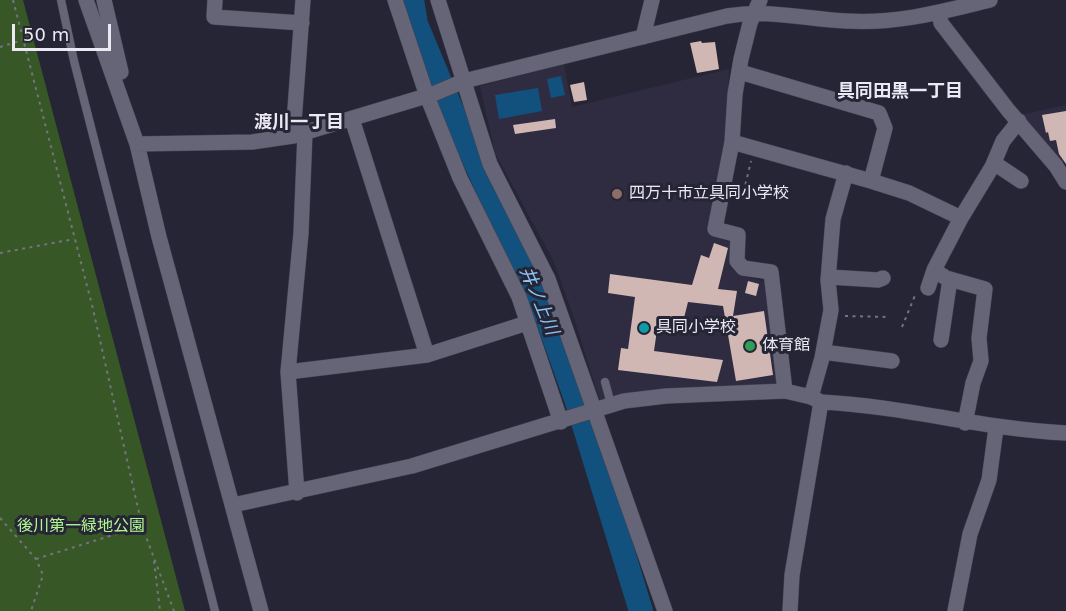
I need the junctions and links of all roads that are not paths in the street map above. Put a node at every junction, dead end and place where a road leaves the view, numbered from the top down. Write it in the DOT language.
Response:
graph roads {
  1 [pos="61,0"];
  2 [pos="86,0"];
  3 [pos="104,0"];
  4 [pos="215,0"];
  5 [pos="303,0"];
  6 [pos="395,0"];
  7 [pos="438,0"];
  8 [pos="652,0"];
  9 [pos="990,0"];
  10 [pos="758,6"];
  11 [pos="939,12"];
  12 [pos="302,23"];
  13 [pos="643,37"];
  14 [pos="740,72"];
  15 [pos="461,82"];
  16 [pos="430,95"];
  17 [pos="123,101"];
  18 [pos="352,119"];
  19 [pos="1019,121"];
  20 [pos="299,135"];
  21 [pos="732,142"];
  22 [pos="137,144"];
  23 [pos="994,163"];
  24 [pos="846,173"];
  25 [pos="872,181"];
  26 [pos="1021,181"];
  27 [pos="1066,182"];
  28 [pos="961,218"];
  29 [pos="934,270"];
  30 [pos="830,277"];
  31 [pos="883,278"];
  32 [pos="950,279"];
  33 [pos="928,288"];
  34 [pos="527,323"];
  35 [pos="941,340"];
  36 [pos="823,352"];
  37 [pos="427,355"];
  38 [pos="892,361"];
  39 [pos="288,372"];
  40 [pos="604,382"];
  41 [pos="785,391"];
  42 [pos="816,399"];
  43 [pos="600,409"];
  44 [pos="565,420"];
  45 [pos="965,423"];
  46 [pos="996,428"];
  47 [pos="1066,433"];
  48 [pos="297,493"];
  49 [pos="233,505"];
  50 [pos="216,611"];
  51 [pos="261,611"];
  52 [pos="665,611"];
  53 [pos="790,611"];
  54 [pos="955,611"];
  1 -- 50 [label="lane"];
  2 -- 17 [label="street"];
  3 -- 17 [label="street"];
  4 -- 12 [label="street"];
  5 -- 12 [label="street"];
  6 -- 16 [label="street"];
  7 -- 15 [label="street"];
  8 -- 13 [label="street"];
  9 -- 11 [label="street"];
  10 -- 11 [label="street"];
  10 -- 13 [label="street"];
  10 -- 14 [label="street"];
  11 -- 19 [label="street"];
  12 -- 20 [label="street"];
  13 -- 15 [label="street"];
  14 -- 21 [label="street"];
  14 -- 25 [label="street"];
  15 -- 16 [label="street"];
  15 -- 43 [label="street"];
  16 -- 18 [label="street"];
  16 -- 34 [label="street"];
  17 -- 22 [label="street"];
  18 -- 20 [label="street"];
  18 -- 37 [label="street"];
  19 -- 23 [label="street"];
  19 -- 27 [label="street"];
  20 -- 22 [label="street"];
  20 -- 39 [label="street"];
  21 -- 24 [label="street"];
  21 -- 41 [label="street"];
  22 -- 49 [label="street"];
  23 -- 26 [label="street"];
  23 -- 28 [label="street"];
  24 -- 25 [label="street"];
  24 -- 30 [label="street"];
  25 -- 28 [label="street"];
  28 -- 29 [label="street"];
  29 -- 32 [label="street"];
  29 -- 33 [label="street"];
  30 -- 31 [label="street"];
  30 -- 36 [label="street"];
  32 -- 35 [label="street"];
  32 -- 45 [label="street"];
  34 -- 37 [label="street"];
  34 -- 44 [label="street"];
  36 -- 38 [label="street"];
  36 -- 42 [label="street"];
  37 -- 39 [label="street"];
  39 -- 48 [label="street"];
  40 -- 43 [label="lane"];
  41 -- 42 [label="street"];
  41 -- 43 [label="street"];
  42 -- 45 [label="street"];
  42 -- 53 [label="street"];
  43 -- 44 [label="street"];
  43 -- 52 [label="street"];
  44 -- 48 [label="street"];
  45 -- 46 [label="street"];
  46 -- 47 [label="street"];
  46 -- 54 [label="street"];
  48 -- 49 [label="street"];
  49 -- 51 [label="street"];
}
